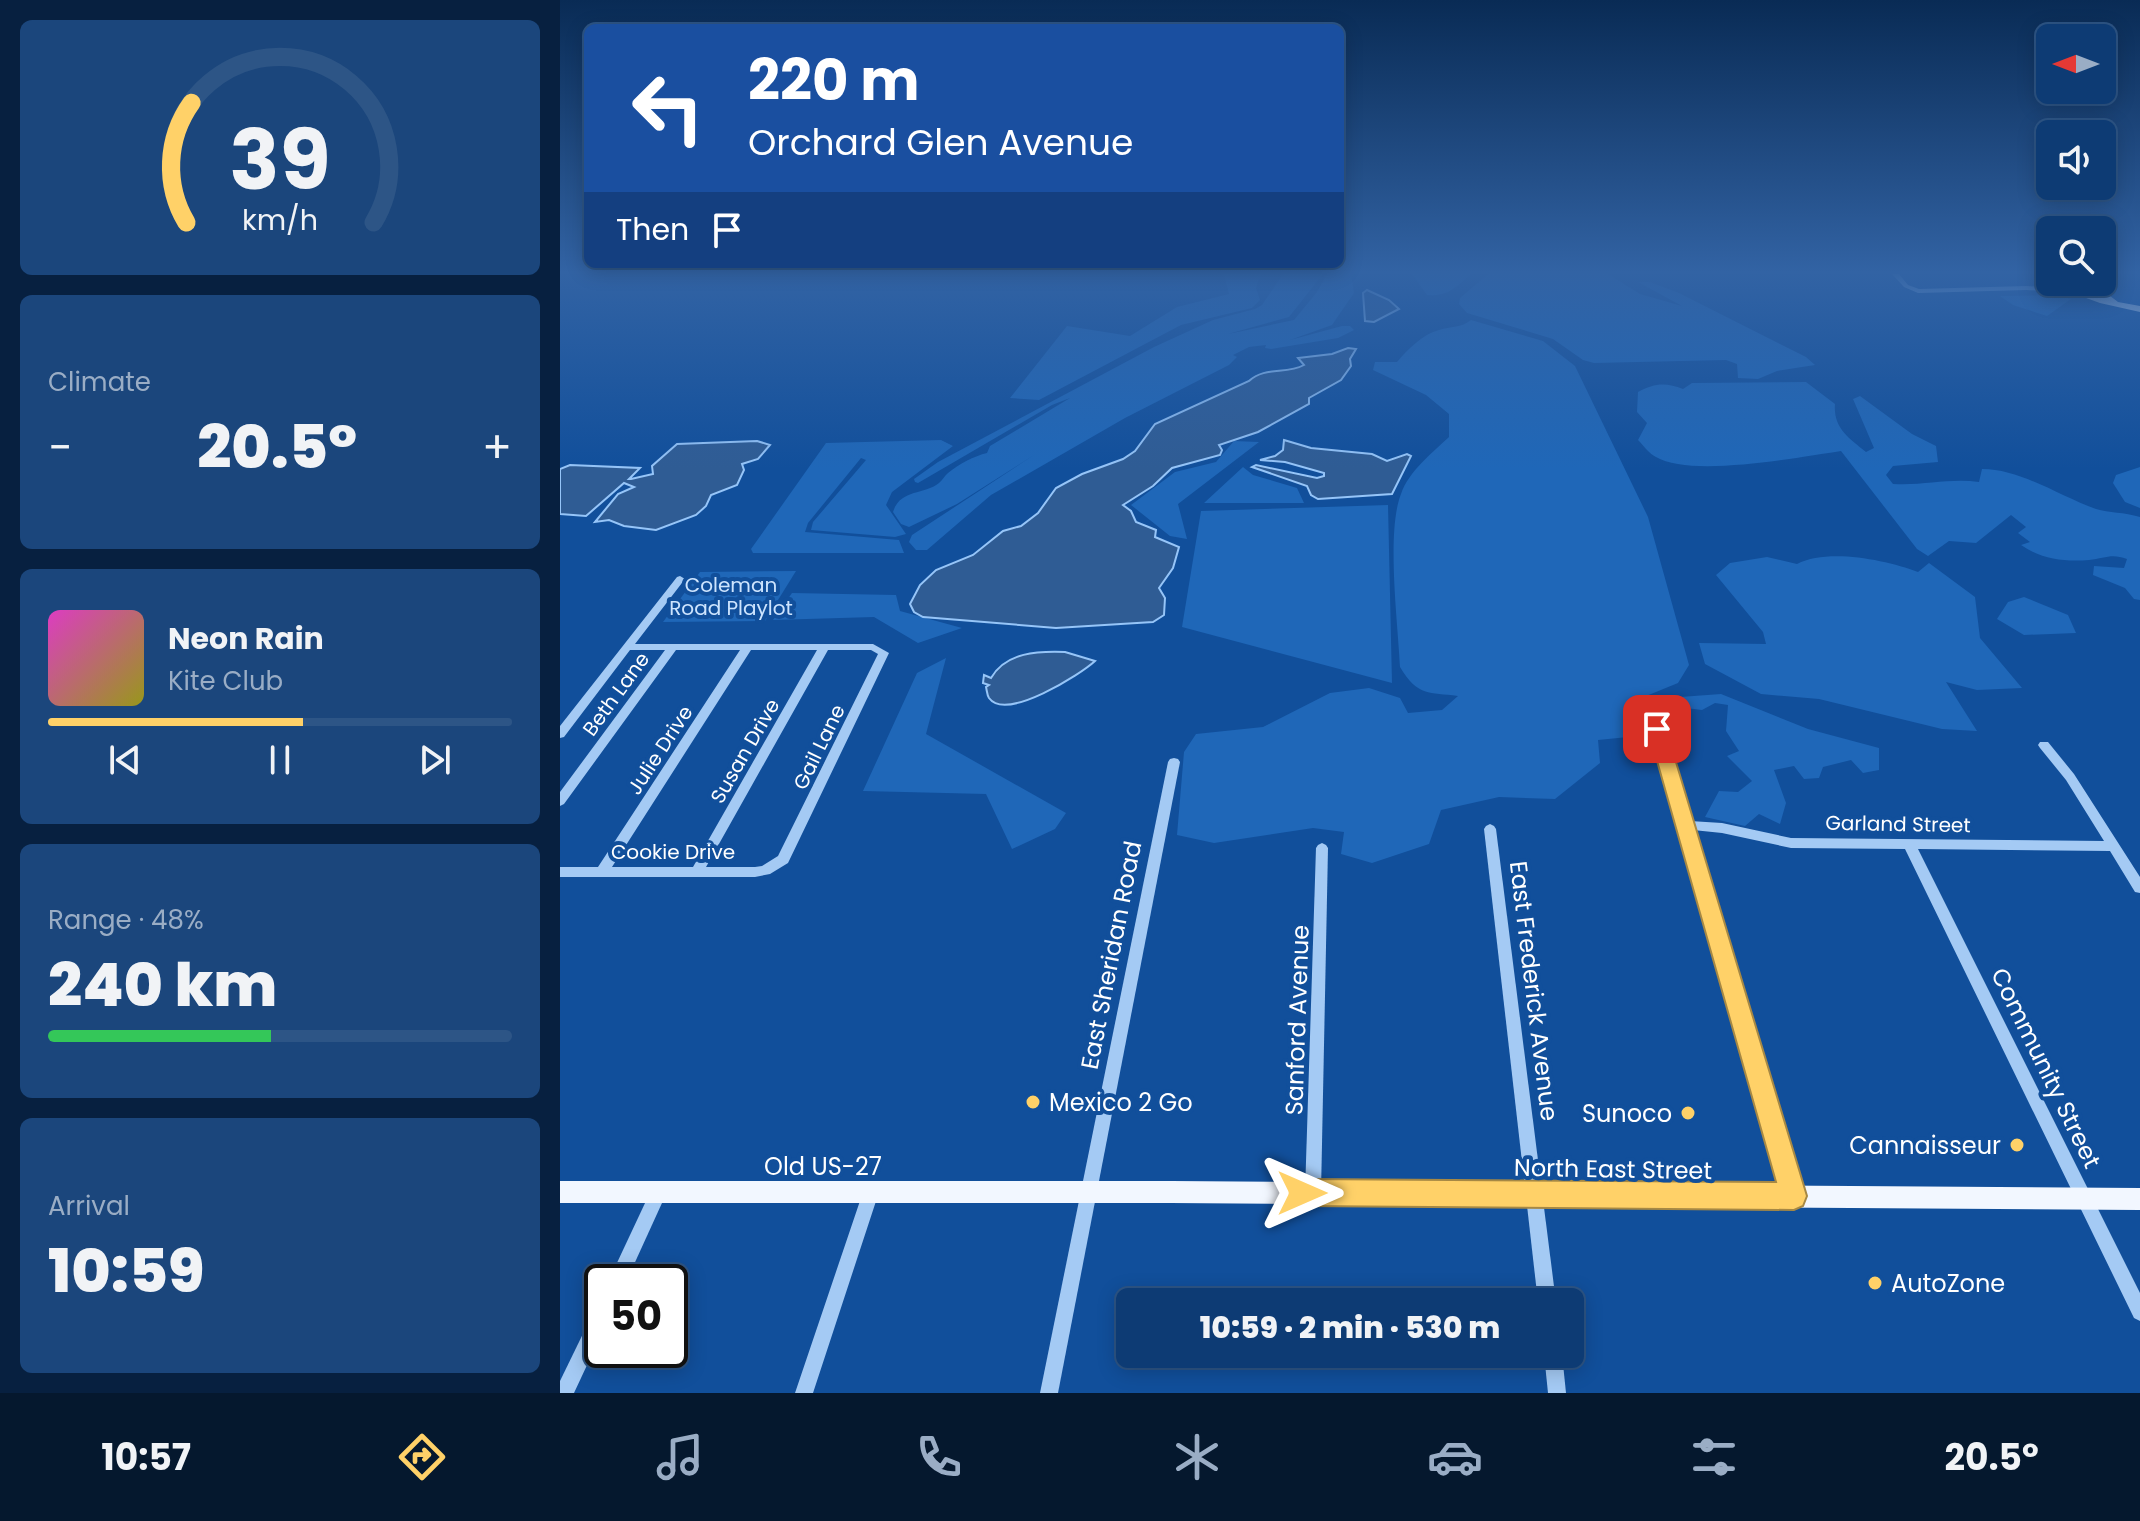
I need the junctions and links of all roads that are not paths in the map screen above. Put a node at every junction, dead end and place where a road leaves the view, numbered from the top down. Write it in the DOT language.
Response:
graph roads {
  1 [pos="680,579"];
  2 [pos="627,647"];
  3 [pos="672,648"];
  4 [pos="747,648"];
  5 [pos="824,648"];
  6 [pos="1657,729"];
  7 [pos="560,734"];
  8 [pos="2044,745"];
  9 [pos="1174,762"];
  10 [pos="560,801"];
  11 [pos="1685,825"];
  12 [pos="1490,829"];
  13 [pos="1909,844"];
  14 [pos="2112,846"];
  15 [pos="1322,848"];
  16 [pos="783,859"];
  17 [pos="560,872"];
  18 [pos="602,872"];
  19 [pos="697,872"];
  20 [pos="2140,888"];
  21 [pos="560,1192"];
  22 [pos="659,1192"];
  23 [pos="871,1192"];
  24 [pos="1313,1193"];
  25 [pos="1086,1194"];
  26 [pos="1533,1194"];
  27 [pos="1794,1196"];
  28 [pos="2083,1199"];
  29 [pos="2140,1199"];
  30 [pos="625,1264"];
  31 [pos="1545,1288"];
  32 [pos="2140,1312"];
  33 [pos="584,1351"];
  34 [pos="1554,1368"];
  35 [pos="564,1393"];
  36 [pos="804,1393"];
  37 [pos="1049,1393"];
  38 [pos="1557,1393"];
  1 -- 2 [label="street"];
  2 -- 3 [label="street"];
  2 -- 7 [label="street"];
  3 -- 4 [label="street"];
  3 -- 10 [label="street, Beth Lane"];
  4 -- 5 [label="street"];
  4 -- 18 [label="street, Julie Drive"];
  5 -- 16 [label="street, Gail Lane"];
  5 -- 19 [label="street, Susan Drive"];
  6 -- 11 [label="street"];
  8 -- 14 [label="street"];
  9 -- 25 [label="street, East Sheridan Road"];
  11 -- 13 [label="street, Garland Street"];
  11 -- 27 [label="street"];
  12 -- 26 [label="street, East Frederick Avenue"];
  13 -- 14 [label="street, Garland Street"];
  13 -- 28 [label="street, Community Street"];
  14 -- 20 [label="street"];
  15 -- 24 [label="street, Sanford Avenue"];
  16 -- 19 [label="street, Cookie Drive"];
  17 -- 18 [label="street, Cookie Drive"];
  18 -- 19 [label="street, Cookie Drive"];
  21 -- 22 [label="main road, Old US-27"];
  22 -- 23 [label="main road, Old US-27"];
  22 -- 30 [label="street"];
  23 -- 25 [label="main road, Old US-27"];
  23 -- 36 [label="street"];
  24 -- 25 [label="main road, North East Street"];
  24 -- 26 [label="main road, North East Street"];
  25 -- 37 [label="street, East Sheridan Road"];
  26 -- 27 [label="main road, North East Street"];
  26 -- 31 [label="street, East Frederick Avenue"];
  27 -- 28 [label="main road, North East Street"];
  28 -- 29 [label="main road, North East Street"];
  28 -- 32 [label="street, Community Street"];
  33 -- 35 [label="street"];
  34 -- 38 [label="street"];
}
